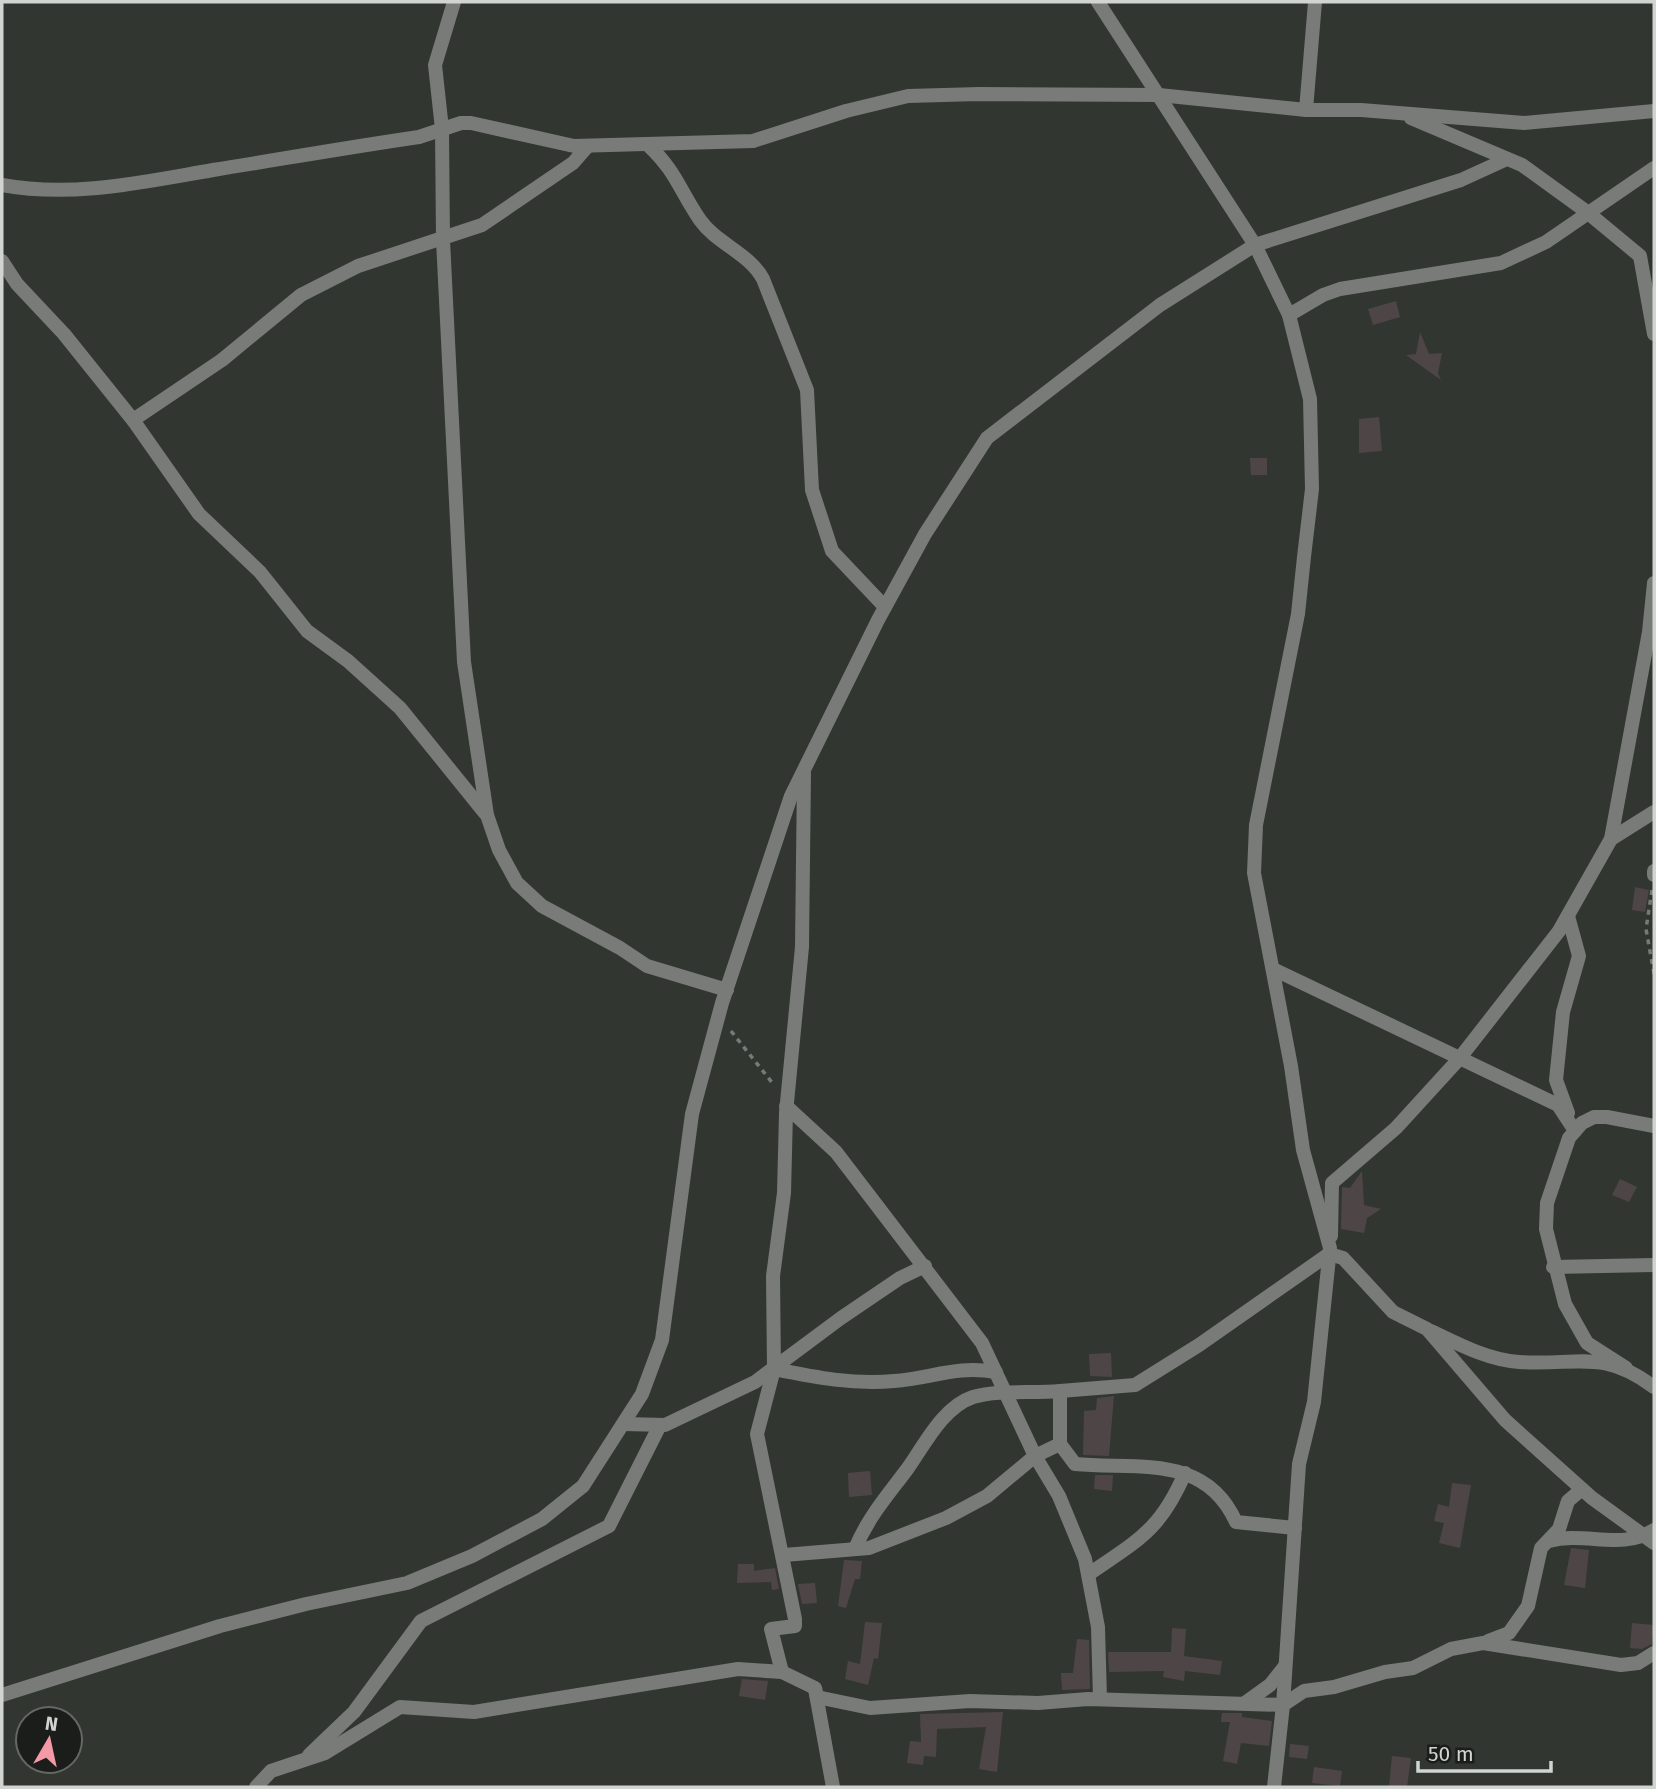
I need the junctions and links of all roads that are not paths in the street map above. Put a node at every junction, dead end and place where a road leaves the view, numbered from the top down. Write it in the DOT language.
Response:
graph roads {
  1 [pos="454,2"];
  2 [pos="1098,2"];
  3 [pos="1315,2"];
  4 [pos="1159,95"];
  5 [pos="1306,110"];
  6 [pos="1654,111"];
  7 [pos="1398,113"];
  8 [pos="442,129"];
  9 [pos="648,145"];
  10 [pos="587,147"];
  11 [pos="1507,159"];
  12 [pos="1654,168"];
  13 [pos="2,185"];
  14 [pos="1587,212"];
  15 [pos="443,240"];
  16 [pos="1255,244"];
  17 [pos="1640,256"];
  18 [pos="2,261"];
  19 [pos="1654,264"];
  20 [pos="1289,316"];
  21 [pos="1654,334"];
  22 [pos="133,420"];
  23 [pos="1654,583"];
  24 [pos="886,607"];
  25 [pos="1652,627"];
  26 [pos="804,768"];
  27 [pos="1654,812"];
  28 [pos="487,815"];
  29 [pos="1611,839"];
  30 [pos="1568,916"];
  31 [pos="1273,970"];
  32 [pos="727,990"];
  33 [pos="1459,1059"];
  34 [pos="787,1100"];
  35 [pos="1654,1126"];
  36 [pos="1574,1131"];
  37 [pos="1330,1251"];
  38 [pos="1654,1265"];
  39 [pos="925,1266"];
  40 [pos="1553,1267"];
  41 [pos="1427,1329"];
  42 [pos="1626,1368"];
  43 [pos="774,1369"];
  44 [pos="996,1372"];
  45 [pos="1654,1387"];
  46 [pos="1060,1391"];
  47 [pos="1007,1394"];
  48 [pos="624,1424"];
  49 [pos="660,1425"];
  50 [pos="1060,1444"];
  51 [pos="1035,1456"];
  52 [pos="1185,1473"];
  53 [pos="1582,1489"];
  54 [pos="1295,1528"];
  55 [pos="1651,1536"];
  56 [pos="1549,1541"];
  57 [pos="855,1549"];
  58 [pos="785,1555"];
  59 [pos="1089,1574"];
  60 [pos="1483,1643"];
  61 [pos="1654,1653"];
  62 [pos="1286,1664"];
  63 [pos="782,1672"];
  64 [pos="815,1688"];
  65 [pos="2,1695"];
  66 [pos="1100,1699"];
  67 [pos="1245,1703"];
  68 [pos="1283,1705"];
  69 [pos="306,1758"];
  70 [pos="256,1787"];
  71 [pos="833,1787"];
  72 [pos="1274,1787"];
  1 -- 8 [label="street"];
  2 -- 4 [label="street"];
  3 -- 5 [label="street"];
  4 -- 5 [label="street"];
  4 -- 9 [label="street"];
  4 -- 16 [label="street"];
  5 -- 7 [label="street"];
  6 -- 7 [label="street"];
  7 -- 11 [label="street"];
  8 -- 10 [label="street"];
  8 -- 13 [label="street"];
  8 -- 15 [label="street"];
  9 -- 10 [label="street"];
  9 -- 24 [label="street"];
  10 -- 15 [label="street"];
  11 -- 14 [label="street"];
  11 -- 16 [label="street"];
  12 -- 14 [label="street"];
  14 -- 17 [label="street"];
  14 -- 20 [label="street"];
  15 -- 22 [label="street"];
  15 -- 28 [label="street"];
  16 -- 20 [label="street"];
  16 -- 24 [label="street"];
  17 -- 19 [label="street"];
  17 -- 21 [label="street"];
  18 -- 22 [label="street"];
  20 -- 31 [label="street"];
  22 -- 28 [label="street"];
  23 -- 25 [label="street"];
  24 -- 26 [label="street"];
  25 -- 29 [label="street"];
  26 -- 32 [label="street"];
  26 -- 34 [label="street"];
  27 -- 29 [label="street"];
  28 -- 32 [label="street"];
  29 -- 30 [label="street"];
  30 -- 33 [label="street"];
  30 -- 36 [label="street"];
  31 -- 33 [label="street"];
  31 -- 37 [label="street"];
  32 -- 48 [label="street"];
  33 -- 36 [label="street"];
  33 -- 37 [label="street"];
  34 -- 39 [label="street"];
  34 -- 43 [label="street"];
  35 -- 36 [label="street"];
  36 -- 40 [label="street"];
  37 -- 41 [label="street"];
  37 -- 46 [label="street"];
  37 -- 54 [label="street"];
  38 -- 40 [label="street"];
  39 -- 43 [label="street"];
  39 -- 44 [label="street"];
  40 -- 42 [label="street"];
  41 -- 42 [label="street"];
  41 -- 53 [label="street"];
  42 -- 45 [label="street"];
  43 -- 44 [label="street"];
  43 -- 49 [label="street"];
  43 -- 58 [label="street"];
  44 -- 47 [label="street"];
  46 -- 47 [label="street"];
  46 -- 50 [label="street"];
  47 -- 51 [label="street"];
  47 -- 57 [label="street"];
  48 -- 49 [label="street"];
  48 -- 65 [label="street"];
  49 -- 69 [label="street"];
  50 -- 51 [label="street"];
  50 -- 52 [label="street"];
  51 -- 57 [label="street"];
  51 -- 59 [label="street"];
  52 -- 54 [label="street"];
  52 -- 59 [label="street"];
  53 -- 55 [label="street"];
  53 -- 56 [label="street"];
  54 -- 62 [label="street"];
  55 -- 56 [label="street"];
  56 -- 60 [label="street"];
  57 -- 58 [label="street"];
  58 -- 63 [label="street"];
  59 -- 66 [label="street"];
  60 -- 61 [label="street"];
  60 -- 68 [label="street"];
  62 -- 67 [label="street"];
  62 -- 68 [label="street"];
  63 -- 64 [label="street"];
  63 -- 69 [label="street"];
  64 -- 66 [label="street"];
  64 -- 71 [label="street"];
  66 -- 67 [label="street"];
  67 -- 68 [label="street"];
  68 -- 72 [label="street"];
  69 -- 70 [label="street"];
}
